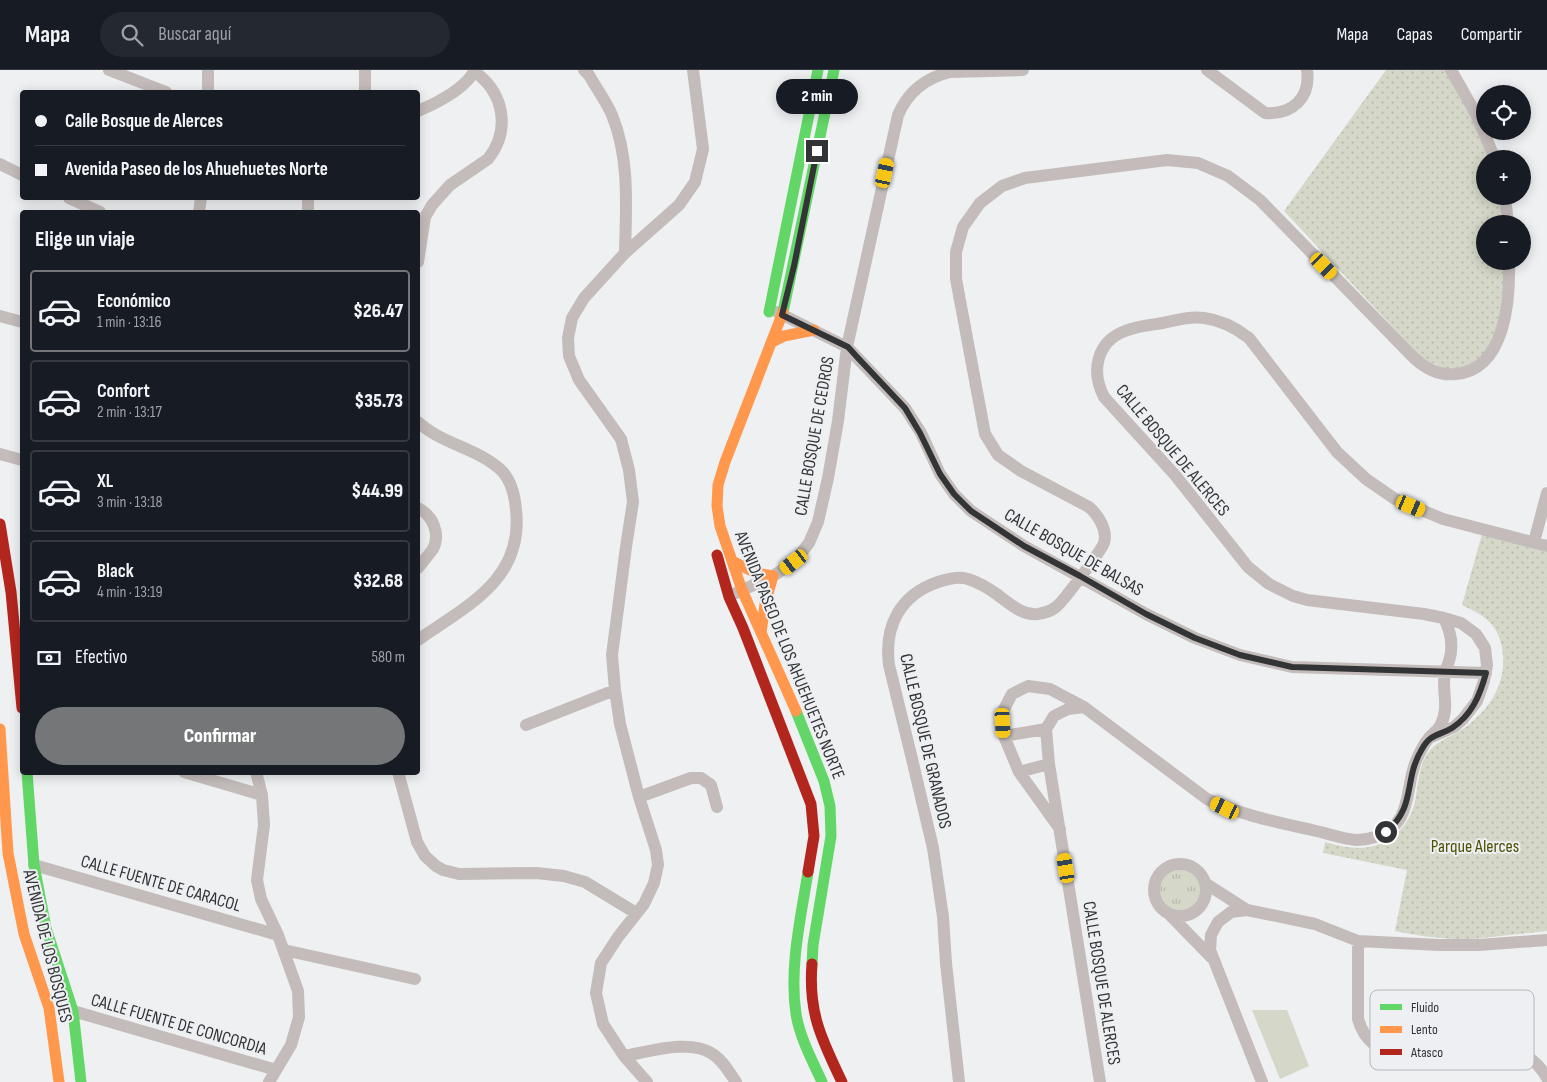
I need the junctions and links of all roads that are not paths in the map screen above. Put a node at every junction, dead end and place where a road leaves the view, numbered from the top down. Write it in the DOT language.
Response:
graph roads {
  1 [pos="109,70"];
  2 [pos="208,70"];
  3 [pos="365,70"];
  4 [pos="584,70"];
  5 [pos="693,70"];
  6 [pos="818,70"];
  7 [pos="834,70"];
  8 [pos="1023,70"];
  9 [pos="1207,70"];
  10 [pos="1307,70"];
  11 [pos="1451,70"];
  12 [pos="475,71"];
  13 [pos="161,90"];
  14 [pos="208,90"];
  15 [pos="365,90"];
  16 [pos="420,110"];
  17 [pos="1491,150"];
  18 [pos="0,164"];
  19 [pos="20,174"];
  20 [pos="73,200"];
  21 [pos="96,210"];
  22 [pos="420,249"];
  23 [pos="625,253"];
  24 [pos="1509,270"];
  25 [pos="771,307"];
  26 [pos="782,315"];
  27 [pos="0,316"];
  28 [pos="20,321"];
  29 [pos="764,326"];
  30 [pos="814,330"];
  31 [pos="772,342"];
  32 [pos="848,347"];
  33 [pos="748,371"];
  34 [pos="420,424"];
  35 [pos="0,454"];
  36 [pos="20,459"];
  37 [pos="1547,493"];
  38 [pos="420,509"];
  39 [pos="0,524"];
  40 [pos="1534,542"];
  41 [pos="1547,546"];
  42 [pos="732,561"];
  43 [pos="420,565"];
  44 [pos="773,576"];
  45 [pos="1080,576"];
  46 [pos="742,590"];
  47 [pos="17,594"];
  48 [pos="729,597"];
  49 [pos="1444,618"];
  50 [pos="761,636"];
  51 [pos="420,639"];
  52 [pos="20,662"];
  53 [pos="1445,672"];
  54 [pos="1486,673"];
  55 [pos="615,690"];
  56 [pos="1084,707"];
  57 [pos="526,725"];
  58 [pos="0,728"];
  59 [pos="1046,729"];
  60 [pos="1004,736"];
  61 [pos="1429,738"];
  62 [pos="1049,764"];
  63 [pos="1019,772"];
  64 [pos="27,775"];
  65 [pos="194,775"];
  66 [pos="257,775"];
  67 [pos="399,775"];
  68 [pos="262,795"];
  69 [pos="640,796"];
  70 [pos="717,806"];
  71 [pos="1060,829"];
  72 [pos="4,850"];
  73 [pos="34,865"];
  74 [pos="1205,883"];
  75 [pos="1200,906"];
  76 [pos="1247,910"];
  77 [pos="636,913"];
  78 [pos="1169,914"];
  79 [pos="1218,922"];
  80 [pos="278,935"];
  81 [pos="1547,940"];
  82 [pos="1358,941"];
  83 [pos="284,950"];
  84 [pos="1212,958"];
  85 [pos="415,979"];
  86 [pos="72,1011"];
  87 [pos="1370,1041"];
  88 [pos="624,1056"];
  89 [pos="1534,1062"];
  90 [pos="276,1070"];
  91 [pos="1547,1078"];
  92 [pos="59,1082"];
  93 [pos="81,1082"];
  94 [pos="269,1082"];
  95 [pos="647,1082"];
  96 [pos="736,1082"];
  97 [pos="822,1082"];
  98 [pos="842,1082"];
  99 [pos="959,1082"];
  100 [pos="1100,1082"];
  101 [pos="1262,1082"];
  1 -- 13 [label="street"];
  2 -- 14 [label="street"];
  3 -- 15 [label="street"];
  4 -- 23 [label="street"];
  5 -- 23 [label="street"];
  6 -- 25 [label="street"];
  7 -- 26 [label="street, AVENIDA PASEO DE LOS AHUEHUETES NORTE"];
  8 -- 32 [label="street, CALLE BOSQUE DE CEDROS"];
  9 -- 10 [label="street"];
  11 -- 17 [label="street"];
  12 -- 16 [label="street"];
  12 -- 22 [label="street"];
  18 -- 19 [label="street"];
  20 -- 21 [label="street"];
  23 -- 55 [label="street"];
  24 -- 45 [label="street, CALLE BOSQUE DE GRANADOS"];
  25 -- 26 [label="street, CALLE BOSQUE DE BALSAS"];
  25 -- 29 [label="street"];
  26 -- 30 [label="street, CALLE BOSQUE DE BALSAS"];
  26 -- 31 [label="street, AVENIDA PASEO DE LOS AHUEHUETES NORTE"];
  27 -- 28 [label="street"];
  30 -- 31 [label="street"];
  30 -- 32 [label="street, CALLE BOSQUE DE BALSAS"];
  31 -- 42 [label="street, AVENIDA PASEO DE LOS AHUEHUETES NORTE"];
  32 -- 44 [label="street, CALLE BOSQUE DE CEDROS"];
  32 -- 45 [label="street, CALLE BOSQUE DE BALSAS"];
  33 -- 48 [label="street, AVENIDA PASEO DE LOS AHUEHUETES NORTE"];
  34 -- 51 [label="street"];
  35 -- 36 [label="street"];
  37 -- 40 [label="street"];
  38 -- 43 [label="street"];
  39 -- 47 [label="street"];
  40 -- 41 [label="street, CALLE BOSQUE DE ALERCES"];
  40 -- 49 [label="street, CALLE BOSQUE DE ALERCES"];
  42 -- 44 [label="street"];
  42 -- 46 [label="street, AVENIDA PASEO DE LOS AHUEHUETES NORTE"];
  44 -- 46 [label="street, CALLE BOSQUE DE CEDROS"];
  44 -- 50 [label="street"];
  45 -- 53 [label="street, CALLE BOSQUE DE BALSAS"];
  45 -- 99 [label="street, CALLE BOSQUE DE GRANADOS"];
  46 -- 48 [label="street, CALLE BOSQUE DE CEDROS"];
  46 -- 50 [label="street, AVENIDA PASEO DE LOS AHUEHUETES NORTE"];
  47 -- 52 [label="street"];
  48 -- 97 [label="street, AVENIDA PASEO DE LOS AHUEHUETES NORTE"];
  49 -- 53 [label="street, CALLE BOSQUE DE ALERCES"];
  49 -- 54 [label="street, CALLE BOSQUE DE ALERCES"];
  50 -- 98 [label="street, AVENIDA PASEO DE LOS AHUEHUETES NORTE"];
  53 -- 54 [label="street, CALLE BOSQUE DE BALSAS"];
  53 -- 61 [label="street, CALLE BOSQUE DE ALERCES"];
  54 -- 61 [label="street, CALLE BOSQUE DE ALERCES"];
  55 -- 57 [label="street"];
  55 -- 69 [label="street"];
  56 -- 59 [label="street"];
  56 -- 60 [label="street, CALLE BOSQUE DE ALERCES"];
  56 -- 61 [label="street, CALLE BOSQUE DE ALERCES"];
  58 -- 72 [label="street, AVENIDA DE LOS BOSQUES"];
  59 -- 60 [label="street"];
  59 -- 62 [label="street, CALLE BOSQUE DE ALERCES"];
  60 -- 63 [label="street, CALLE BOSQUE DE ALERCES"];
  62 -- 63 [label="street"];
  62 -- 71 [label="street, CALLE BOSQUE DE ALERCES"];
  63 -- 71 [label="street, CALLE BOSQUE DE ALERCES"];
  64 -- 73 [label="street, AVENIDA DE LOS BOSQUES"];
  65 -- 68 [label="street"];
  66 -- 68 [label="street"];
  67 -- 77 [label="street"];
  68 -- 80 [label="street"];
  69 -- 70 [label="street"];
  69 -- 77 [label="street"];
  71 -- 100 [label="street, CALLE BOSQUE DE ALERCES"];
  72 -- 92 [label="street, AVENIDA DE LOS BOSQUES"];
  73 -- 80 [label="street, CALLE FUENTE DE CARACOL"];
  73 -- 86 [label="street, AVENIDA DE LOS BOSQUES"];
  74 -- 75 [label="street"];
  74 -- 76 [label="street"];
  74 -- 78 [label="street"];
  75 -- 78 [label="street"];
  75 -- 79 [label="street"];
  76 -- 79 [label="street"];
  76 -- 82 [label="street"];
  77 -- 88 [label="street"];
  78 -- 84 [label="street"];
  79 -- 84 [label="street"];
  80 -- 83 [label="street"];
  81 -- 82 [label="street"];
  82 -- 87 [label="street"];
  83 -- 85 [label="street"];
  83 -- 90 [label="street"];
  84 -- 101 [label="street"];
  86 -- 90 [label="street, CALLE FUENTE DE CONCORDIA"];
  86 -- 93 [label="street, AVENIDA DE LOS BOSQUES"];
  88 -- 95 [label="street"];
  88 -- 96 [label="street"];
  89 -- 91 [label="street"];
  90 -- 94 [label="street"];
}
